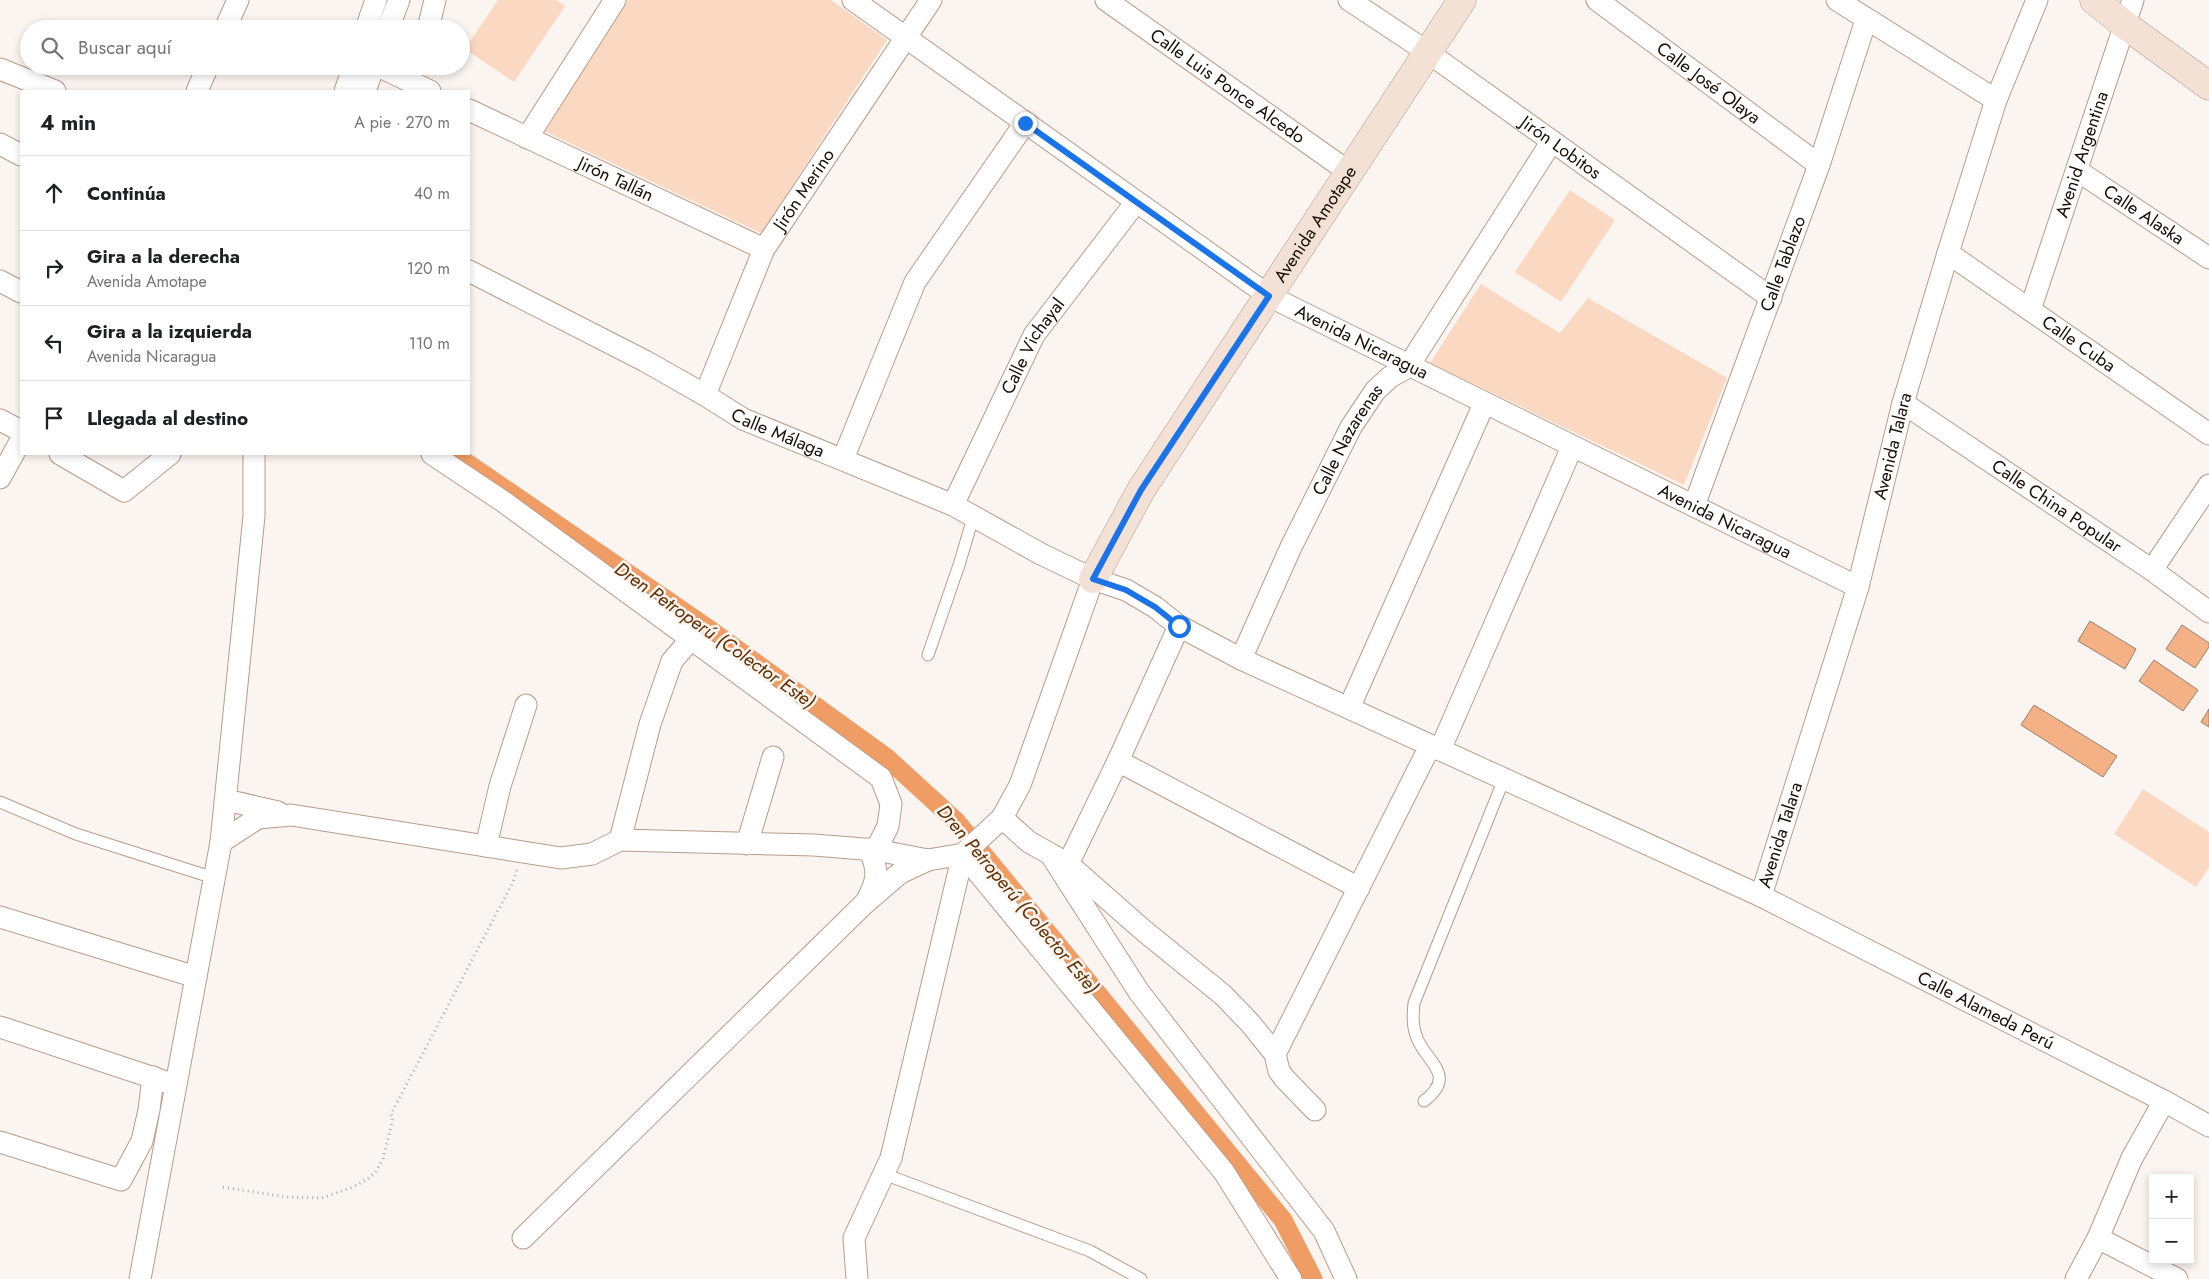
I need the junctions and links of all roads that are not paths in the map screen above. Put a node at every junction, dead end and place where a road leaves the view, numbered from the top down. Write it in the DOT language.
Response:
graph roads {
  1 [pos="376,0"];
  2 [pos="399,0"];
  3 [pos="435,0"];
  4 [pos="615,0"];
  5 [pos="853,0"];
  6 [pos="931,0"];
  7 [pos="1349,0"];
  8 [pos="1462,0"];
  9 [pos="1597,0"];
  10 [pos="1838,0"];
  11 [pos="2037,0"];
  12 [pos="2094,0"];
  13 [pos="234,1"];
  14 [pos="1109,1"];
  15 [pos="2129,13"];
  16 [pos="228,20"];
  17 [pos="369,20"];
  18 [pos="391,20"];
  19 [pos="430,20"];
  20 [pos="1866,20"];
  21 [pos="905,37"];
  22 [pos="1426,51"];
  23 [pos="0,69"];
  24 [pos="204,75"];
  25 [pos="351,75"];
  26 [pos="371,75"];
  27 [pos="400,75"];
  28 [pos="419,83"];
  29 [pos="2209,86"];
  30 [pos="52,90"];
  31 [pos="197,90"];
  32 [pos="345,90"];
  33 [pos="365,90"];
  34 [pos="1996,100"];
  35 [pos="470,110"];
  36 [pos="1025,123"];
  37 [pos="527,138"];
  38 [pos="1552,141"];
  39 [pos="0,144"];
  40 [pos="20,154"];
  41 [pos="1820,166"];
  42 [pos="2078,171"];
  43 [pos="1349,172"];
  44 [pos="1136,202"];
  45 [pos="764,250"];
  46 [pos="1948,253"];
  47 [pos="2209,258"];
  48 [pos="470,272"];
  49 [pos="0,280"];
  50 [pos="20,291"];
  51 [pos="1269,296"];
  52 [pos="1771,298"];
  53 [pos="2030,310"];
  54 [pos="1408,367"];
  55 [pos="705,395"];
  56 [pos="1484,404"];
  57 [pos="1903,404"];
  58 [pos="0,420"];
  59 [pos="20,430"];
  60 [pos="2209,434"];
  61 [pos="20,442"];
  62 [pos="1572,447"];
  63 [pos="62,455"];
  64 [pos="169,455"];
  65 [pos="254,455"];
  66 [pos="433,455"];
  67 [pos="843,459"];
  68 [pos="0,478"];
  69 [pos="2209,485"];
  70 [pos="953,505"];
  71 [pos="1694,506"];
  72 [pos="973,518"];
  73 [pos="2152,570"];
  74 [pos="1093,579"];
  75 [pos="1858,587"];
  76 [pos="2209,612"];
  77 [pos="1179,626"];
  78 [pos="691,639"];
  79 [pos="928,655"];
  80 [pos="1241,659"];
  81 [pos="526,704"];
  82 [pos="1349,708"];
  83 [pos="1435,748"];
  84 [pos="774,757"];
  85 [pos="1118,761"];
  86 [pos="1504,779"];
  87 [pos="226,800"];
  88 [pos="0,802"];
  89 [pos="291,815"];
  90 [pos="1002,818"];
  91 [pos="620,840"];
  92 [pos="221,842"];
  93 [pos="746,844"];
  94 [pos="486,846"];
  95 [pos="873,850"];
  96 [pos="963,854"];
  97 [pos="1060,859"];
  98 [pos="928,860"];
  99 [pos="214,878"];
  100 [pos="1359,888"];
  101 [pos="1761,896"];
  102 [pos="864,904"];
  103 [pos="0,917"];
  104 [pos="196,977"];
  105 [pos="0,1027"];
  106 [pos="1275,1054"];
  107 [pos="153,1078"];
  108 [pos="176,1085"];
  109 [pos="1424,1101"];
  110 [pos="2164,1101"];
  111 [pos="1315,1110"];
  112 [pos="2209,1126"];
  113 [pos="0,1142"];
  114 [pos="884,1174"];
  115 [pos="523,1238"];
  116 [pos="2098,1238"];
  117 [pos="140,1279"];
  118 [pos="857,1279"];
  119 [pos="1141,1279"];
  120 [pos="1291,1279"];
  121 [pos="1346,1279"];
  122 [pos="2076,1279"];
  123 [pos="2177,1279"];
  1 -- 17 [label="street"];
  2 -- 18 [label="street"];
  3 -- 19 [label="street"];
  4 -- 37 [label="street"];
  5 -- 21 [label="street, Avenida Nicaragua"];
  6 -- 21 [label="street, Jirón Merino"];
  7 -- 22 [label="street, Jirón Lobitos"];
  8 -- 22 [label="street, Avenida Amotape"];
  9 -- 41 [label="street, Calle José Olaya"];
  10 -- 20 [label="street"];
  11 -- 34 [label="street, Avenida Talara"];
  12 -- 15 [label="street"];
  13 -- 16 [label="street"];
  14 -- 43 [label="street, Calle Luis Ponce Alcedo"];
  15 -- 29 [label="street"];
  15 -- 42 [label="street, Avenid Argentina"];
  20 -- 34 [label="street"];
  20 -- 41 [label="street, Calle Tablazo"];
  21 -- 36 [label="street, Avenida Nicaragua"];
  21 -- 45 [label="street, Jirón Merino"];
  22 -- 38 [label="street, Jirón Lobitos"];
  22 -- 43 [label="street, Avenida Amotape"];
  23 -- 30 [label="street"];
  24 -- 31 [label="street"];
  25 -- 32 [label="street"];
  26 -- 33 [label="street"];
  27 -- 28 [label="street"];
  34 -- 46 [label="street, Avenida Talara"];
  35 -- 37 [label="street, Jirón Tallán"];
  36 -- 44 [label="street, Avenida Nicaragua"];
  36 -- 67 [label="street"];
  37 -- 45 [label="street, Jirón Tallán"];
  38 -- 52 [label="street, Jirón Lobitos"];
  38 -- 54 [label="street, Calle Nazarenas"];
  39 -- 40 [label="street"];
  41 -- 52 [label="street, Calle Tablazo"];
  42 -- 47 [label="street, Calle Alaska"];
  42 -- 53 [label="street, Avenid Argentina"];
  43 -- 51 [label="street, Avenida Amotape"];
  44 -- 51 [label="street, Avenida Nicaragua"];
  44 -- 70 [label="street, Calle Vichayal"];
  45 -- 55 [label="street, Jirón Merino"];
  46 -- 53 [label="street, Calle Cuba"];
  46 -- 57 [label="street, Avenida Talara"];
  48 -- 55 [label="street, Calle Málaga"];
  49 -- 50 [label="street"];
  51 -- 54 [label="street, Avenida Nicaragua"];
  51 -- 74 [label="street, Avenida Amotape"];
  52 -- 71 [label="street, Calle Tablazo"];
  53 -- 60 [label="street, Calle Cuba"];
  54 -- 56 [label="street, Avenida Nicaragua"];
  54 -- 80 [label="street, Calle Nazarenas"];
  55 -- 67 [label="street, Calle Málaga"];
  56 -- 62 [label="street, Avenida Nicaragua"];
  56 -- 82 [label="street"];
  57 -- 73 [label="street, Calle China Popular"];
  57 -- 75 [label="street, Avenida Talara"];
  58 -- 59 [label="street"];
  61 -- 68 [label="street"];
  62 -- 71 [label="street, Avenida Nicaragua"];
  62 -- 83 [label="street"];
  63 -- 64 [label="street"];
  65 -- 87 [label="street"];
  66 -- 78 [label="street"];
  67 -- 70 [label="street, Calle Málaga"];
  69 -- 73 [label="street"];
  70 -- 72 [label="street, Calle Málaga"];
  71 -- 75 [label="street, Avenida Nicaragua"];
  72 -- 74 [label="street, Calle Málaga"];
  72 -- 79 [label="lane"];
  73 -- 76 [label="street, Calle China Popular"];
  74 -- 77 [label="street, Calle Málaga"];
  74 -- 90 [label="street"];
  75 -- 101 [label="street, Avenida Talara"];
  77 -- 80 [label="street, Calle Málaga"];
  77 -- 85 [label="street"];
  78 -- 91 [label="street"];
  78 -- 95 [label="street"];
  80 -- 82 [label="street, Calle Málaga"];
  81 -- 94 [label="street"];
  82 -- 83 [label="street, Calle Málaga"];
  83 -- 86 [label="street, Calle Alameda Perú"];
  83 -- 100 [label="street"];
  84 -- 93 [label="street"];
  85 -- 97 [label="street"];
  85 -- 100 [label="street"];
  86 -- 101 [label="street, Calle Alameda Perú"];
  86 -- 109 [label="lane"];
  87 -- 89 [label="street"];
  87 -- 92 [label="street"];
  88 -- 99 [label="lane"];
  89 -- 92 [label="street"];
  89 -- 94 [label="street"];
  90 -- 96 [label="street"];
  90 -- 97 [label="street"];
  91 -- 93 [label="street"];
  91 -- 94 [label="street"];
  92 -- 99 [label="street"];
  93 -- 95 [label="street"];
  95 -- 98 [label="street"];
  95 -- 102 [label="street"];
  96 -- 98 [label="street"];
  96 -- 114 [label="street"];
  96 -- 120 [label="street"];
  97 -- 106 [label="street"];
  97 -- 121 [label="street"];
  98 -- 102 [label="street"];
  99 -- 104 [label="street"];
  100 -- 106 [label="street"];
  101 -- 110 [label="street, Calle Alameda Perú"];
  102 -- 115 [label="street"];
  103 -- 104 [label="street"];
  104 -- 108 [label="street"];
  105 -- 107 [label="street"];
  106 -- 111 [label="street"];
  107 -- 108 [label="street"];
  107 -- 113 [label="street"];
  108 -- 117 [label="street"];
  110 -- 112 [label="street, Calle Alameda Perú"];
  110 -- 116 [label="street"];
  114 -- 118 [label="street"];
  114 -- 119 [label="lane"];
  116 -- 122 [label="street"];
  116 -- 123 [label="street"];
}
